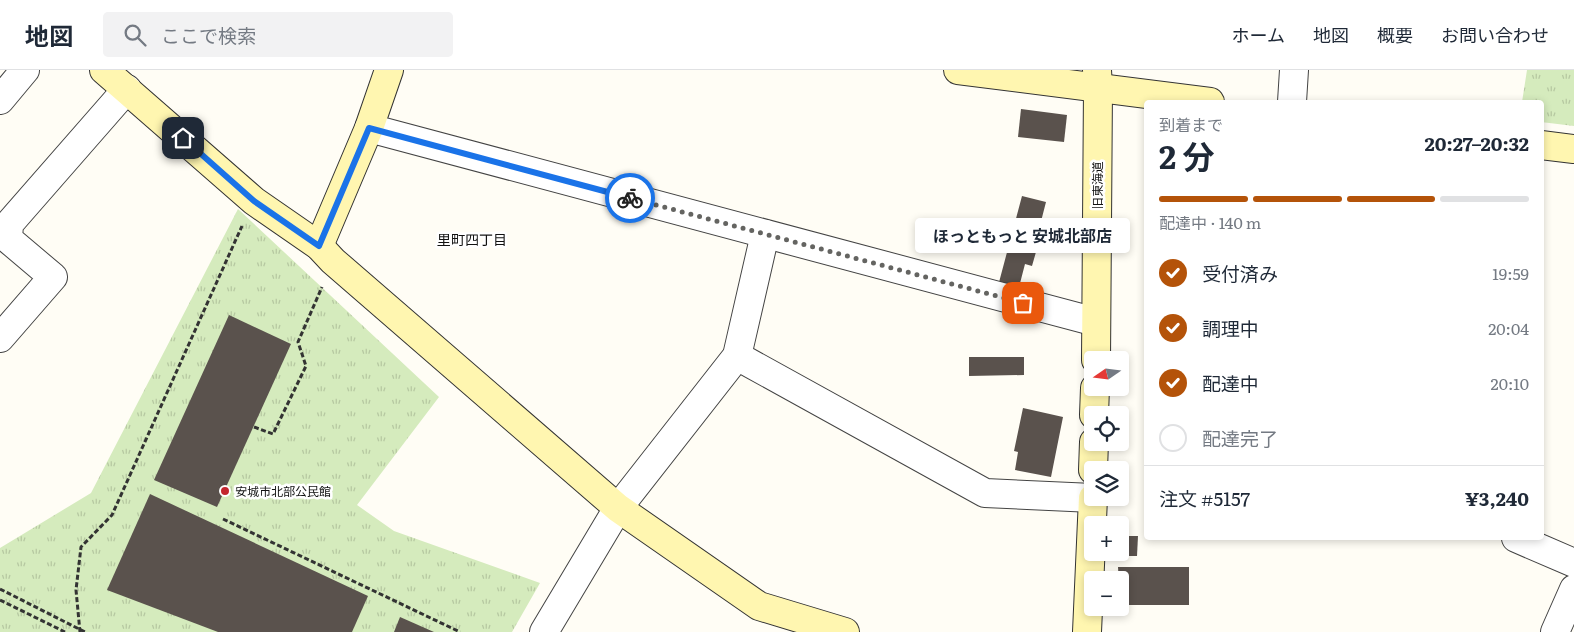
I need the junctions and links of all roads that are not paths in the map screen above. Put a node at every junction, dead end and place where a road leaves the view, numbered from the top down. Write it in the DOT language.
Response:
graph roads {
  1 [pos="25,70"];
  2 [pos="104,70"];
  3 [pos="389,70"];
  4 [pos="958,70"];
  5 [pos="1294,70"];
  6 [pos="1097,79"];
  7 [pos="127,89"];
  8 [pos="0,100"];
  9 [pos="1200,100"];
  10 [pos="1292,100"];
  11 [pos="369,128"];
  12 [pos="1544,145"];
  13 [pos="1574,149"];
  14 [pos="765,234"];
  15 [pos="326,254"];
  16 [pos="1096,322"];
  17 [pos="0,338"];
  18 [pos="1096,351"];
  19 [pos="737,356"];
  20 [pos="1084,498"];
  21 [pos="1093,506"];
  22 [pos="618,508"];
  23 [pos="1521,540"];
  24 [pos="1574,563"];
  25 [pos="1574,589"];
  26 [pos="544,632"];
  27 [pos="845,632"];
  28 [pos="1087,632"];
  29 [pos="1555,632"];
  1 -- 8 [label="street"];
  2 -- 7 [label="street"];
  3 -- 11 [label="street"];
  4 -- 6 [label="street"];
  5 -- 10 [label="street"];
  6 -- 9 [label="street"];
  6 -- 16 [label="street, 旧東海道"];
  7 -- 15 [label="street"];
  7 -- 17 [label="street"];
  11 -- 14 [label="street"];
  11 -- 15 [label="street"];
  12 -- 13 [label="street"];
  14 -- 16 [label="street"];
  14 -- 19 [label="street"];
  15 -- 22 [label="street"];
  16 -- 18 [label="street, 旧東海道"];
  19 -- 20 [label="street"];
  19 -- 22 [label="street"];
  21 -- 28 [label="street"];
  22 -- 26 [label="street"];
  22 -- 27 [label="street"];
  23 -- 24 [label="street"];
  25 -- 29 [label="street"];
}
